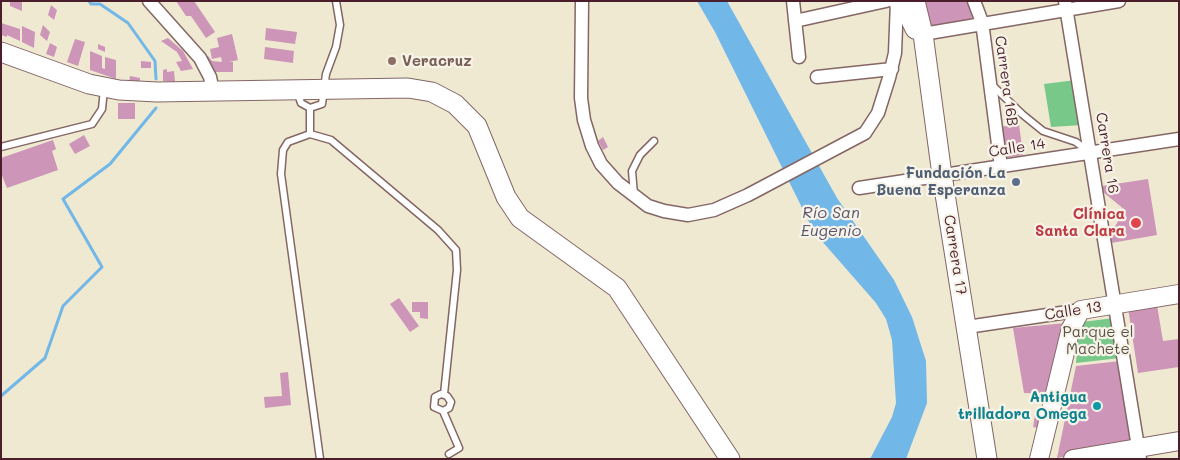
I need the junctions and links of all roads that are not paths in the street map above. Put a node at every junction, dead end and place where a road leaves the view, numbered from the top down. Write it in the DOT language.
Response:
graph roads {
  1 [pos="149,1"];
  2 [pos="336,1"];
  3 [pos="582,1"];
  4 [pos="792,1"];
  5 [pos="886,1"];
  6 [pos="898,1"];
  7 [pos="915,1"];
  8 [pos="974,1"];
  9 [pos="1120,1"];
  10 [pos="861,4"];
  11 [pos="1066,5"];
  12 [pos="795,21"];
  13 [pos="982,22"];
  14 [pos="923,42"];
  15 [pos="1,52"];
  16 [pos="799,57"];
  17 [pos="892,69"];
  18 [pos="817,77"];
  19 [pos="990,82"];
  20 [pos="105,88"];
  21 [pos="296,89"];
  22 [pos="324,89"];
  23 [pos="213,91"];
  24 [pos="310,108"];
  25 [pos="310,134"];
  26 [pos="1179,139"];
  27 [pos="654,141"];
  28 [pos="1,147"];
  29 [pos="1090,153"];
  30 [pos="1001,167"];
  31 [pos="942,176"];
  32 [pos="860,188"];
  33 [pos="634,196"];
  34 [pos="1179,294"];
  35 [pos="1116,304"];
  36 [pos="1081,310"];
  37 [pos="967,327"];
  38 [pos="444,394"];
  39 [pos="443,411"];
  40 [pos="1179,441"];
  41 [pos="449,454"];
  42 [pos="1140,454"];
  43 [pos="320,459"];
  44 [pos="730,459"];
  45 [pos="987,459"];
  46 [pos="1040,459"];
  47 [pos="1073,459"];
  1 -- 23 [label="street"];
  2 -- 22 [label="lane"];
  3 -- 33 [label="street"];
  4 -- 12 [label="street"];
  5 -- 10 [label="street"];
  6 -- 14 [label="main road, Carrera 17"];
  6 -- 17 [label="street"];
  7 -- 14 [label="main road, Carrera 17"];
  8 -- 13 [label="street, Carrera 16B"];
  9 -- 11 [label="street"];
  10 -- 12 [label="street"];
  11 -- 13 [label="street"];
  11 -- 29 [label="street, Carrera 16"];
  12 -- 16 [label="street"];
  13 -- 14 [label="street"];
  13 -- 19 [label="street, Carrera 16B"];
  14 -- 31 [label="main road, Carrera 17"];
  15 -- 20 [label="main road"];
  17 -- 18 [label="street"];
  17 -- 33 [label="street"];
  19 -- 29 [label="lane"];
  19 -- 30 [label="street, Carrera 16B"];
  20 -- 23 [label="main road"];
  20 -- 28 [label="lane"];
  21 -- 22 [label="main road"];
  21 -- 23 [label="main road"];
  21 -- 24 [label="lane"];
  22 -- 24 [label="lane"];
  22 -- 44 [label="main road"];
  24 -- 25 [label="lane"];
  25 -- 38 [label="lane"];
  25 -- 43 [label="lane"];
  26 -- 29 [label="street, Calle 14"];
  27 -- 33 [label="lane"];
  29 -- 30 [label="street, Calle 14"];
  29 -- 35 [label="street, Carrera 16"];
  30 -- 31 [label="street, Calle 14"];
  31 -- 32 [label="street, Calle 14"];
  31 -- 37 [label="main road, Carrera 17"];
  34 -- 35 [label="main road, Calle 13"];
  35 -- 36 [label="main road, Calle 13"];
  35 -- 42 [label="street, Carrera 16"];
  36 -- 37 [label="street, Calle 13"];
  36 -- 46 [label="main road"];
  37 -- 45 [label="main road, Carrera 17"];
  38 -- 39 [label="lane"];
  38 -- 39 [label="lane"];
  39 -- 41 [label="lane"];
  40 -- 42 [label="main road"];
  42 -- 47 [label="main road"];
}
